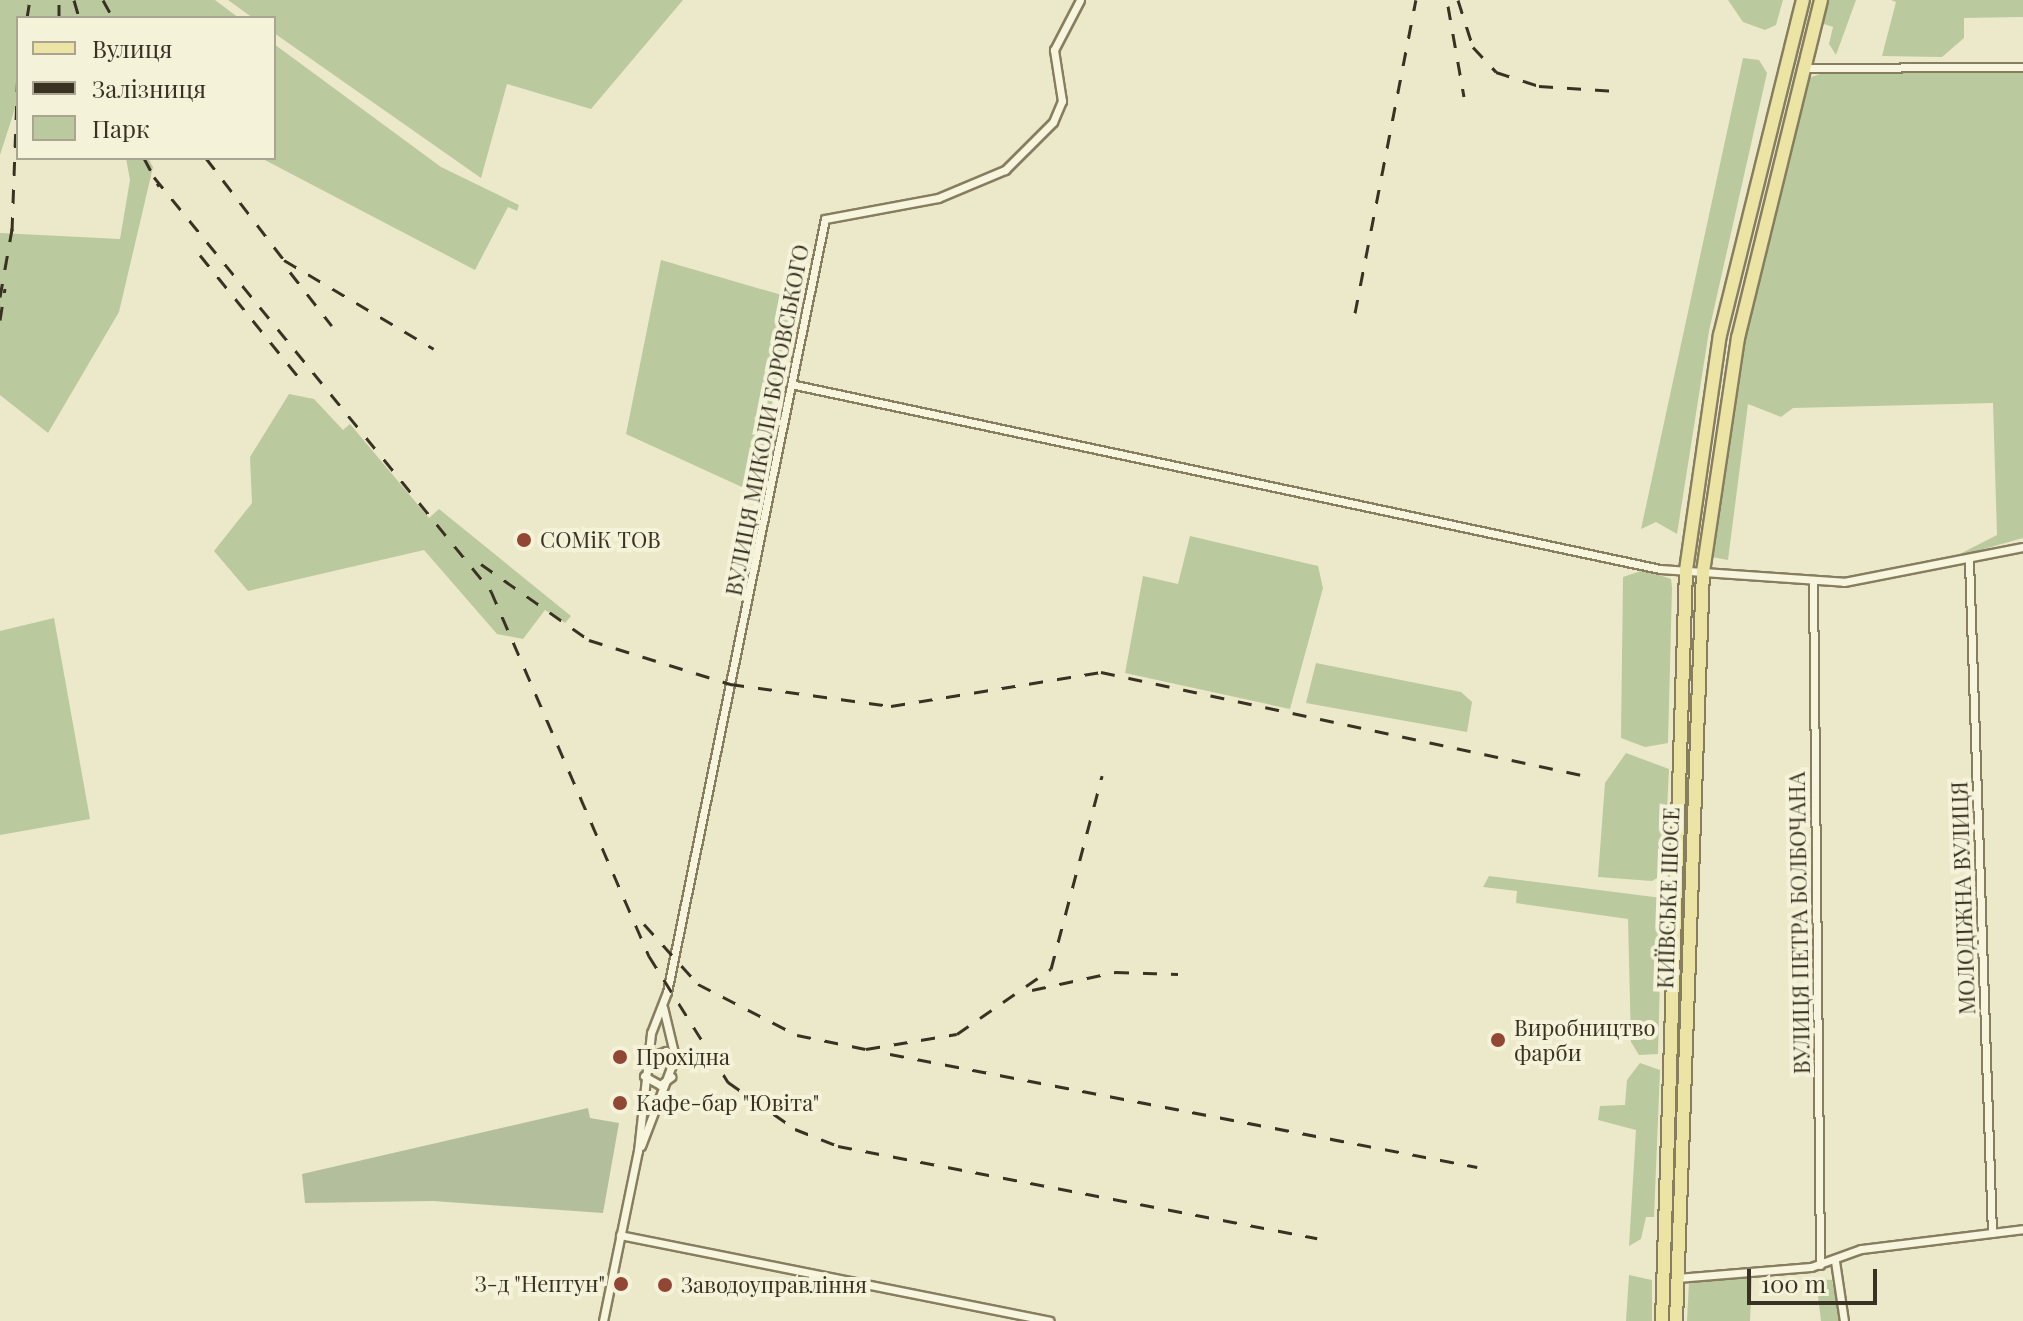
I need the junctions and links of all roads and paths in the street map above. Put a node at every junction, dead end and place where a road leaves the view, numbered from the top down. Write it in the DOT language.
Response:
graph roads {
  1 [pos="1080,0"];
  2 [pos="1803,0"];
  3 [pos="1821,0"];
  4 [pos="2023,67"];
  5 [pos="1806,68"];
  6 [pos="795,385"];
  7 [pos="2023,547"];
  8 [pos="1969,561"];
  9 [pos="1686,570"];
  10 [pos="1703,572"];
  11 [pos="1813,581"];
  12 [pos="663,1007"];
  13 [pos="647,1058"];
  14 [pos="674,1063"];
  15 [pos="644,1076"];
  16 [pos="671,1077"];
  17 [pos="638,1151"];
  18 [pos="2023,1229"];
  19 [pos="1992,1233"];
  20 [pos="620,1235"];
  21 [pos="1835,1261"];
  22 [pos="1820,1265"];
  23 [pos="1677,1278"];
  24 [pos="603,1321"];
  25 [pos="1049,1321"];
  26 [pos="1662,1321"];
  27 [pos="1676,1321"];
  28 [pos="1844,1321"];
  1 -- 6 [label="street, ВУЛИЦЯ МИКОЛИ БОРОВСЬКОГО"];
  2 -- 9 [label="main road"];
  3 -- 5 [label="main road, КИЇВСЬКЕ ШОСЕ"];
  4 -- 5 [label="street"];
  5 -- 10 [label="main road, КИЇВСЬКЕ ШОСЕ"];
  6 -- 9 [label="street"];
  6 -- 12 [label="street, ВУЛИЦЯ МИКОЛИ БОРОВСЬКОГО"];
  7 -- 8 [label="street"];
  8 -- 11 [label="street"];
  8 -- 19 [label="street, МОЛОДІЖНА ВУЛИЦЯ"];
  9 -- 10 [label="street"];
  9 -- 26 [label="main road"];
  10 -- 11 [label="street"];
  10 -- 23 [label="main road, КИЇВСЬКЕ ШОСЕ"];
  11 -- 22 [label="street, ВУЛИЦЯ ПЕТРА БОЛБОЧАНА"];
  12 -- 13 [label="street, ВУЛИЦЯ МИКОЛИ БОРОВСЬКОГО"];
  12 -- 14 [label="street, ВУЛИЦЯ МИКОЛИ БОРОВСЬКОГО"];
  13 -- 14 [label="street"];
  13 -- 15 [label="street, ВУЛИЦЯ МИКОЛИ БОРОВСЬКОГО"];
  14 -- 16 [label="street, ВУЛИЦЯ МИКОЛИ БОРОВСЬКОГО"];
  15 -- 16 [label="street"];
  15 -- 17 [label="street, ВУЛИЦЯ МИКОЛИ БОРОВСЬКОГО"];
  16 -- 17 [label="street, ВУЛИЦЯ МИКОЛИ БОРОВСЬКОГО"];
  17 -- 20 [label="street, ВУЛИЦЯ МИКОЛИ БОРОВСЬКОГО"];
  18 -- 19 [label="street"];
  19 -- 21 [label="street"];
  20 -- 24 [label="street, ВУЛИЦЯ МИКОЛИ БОРОВСЬКОГО"];
  20 -- 25 [label="street"];
  21 -- 22 [label="street"];
  21 -- 28 [label="street"];
  22 -- 23 [label="street"];
  23 -- 27 [label="main road, КИЇВСЬКЕ ШОСЕ"];
}
